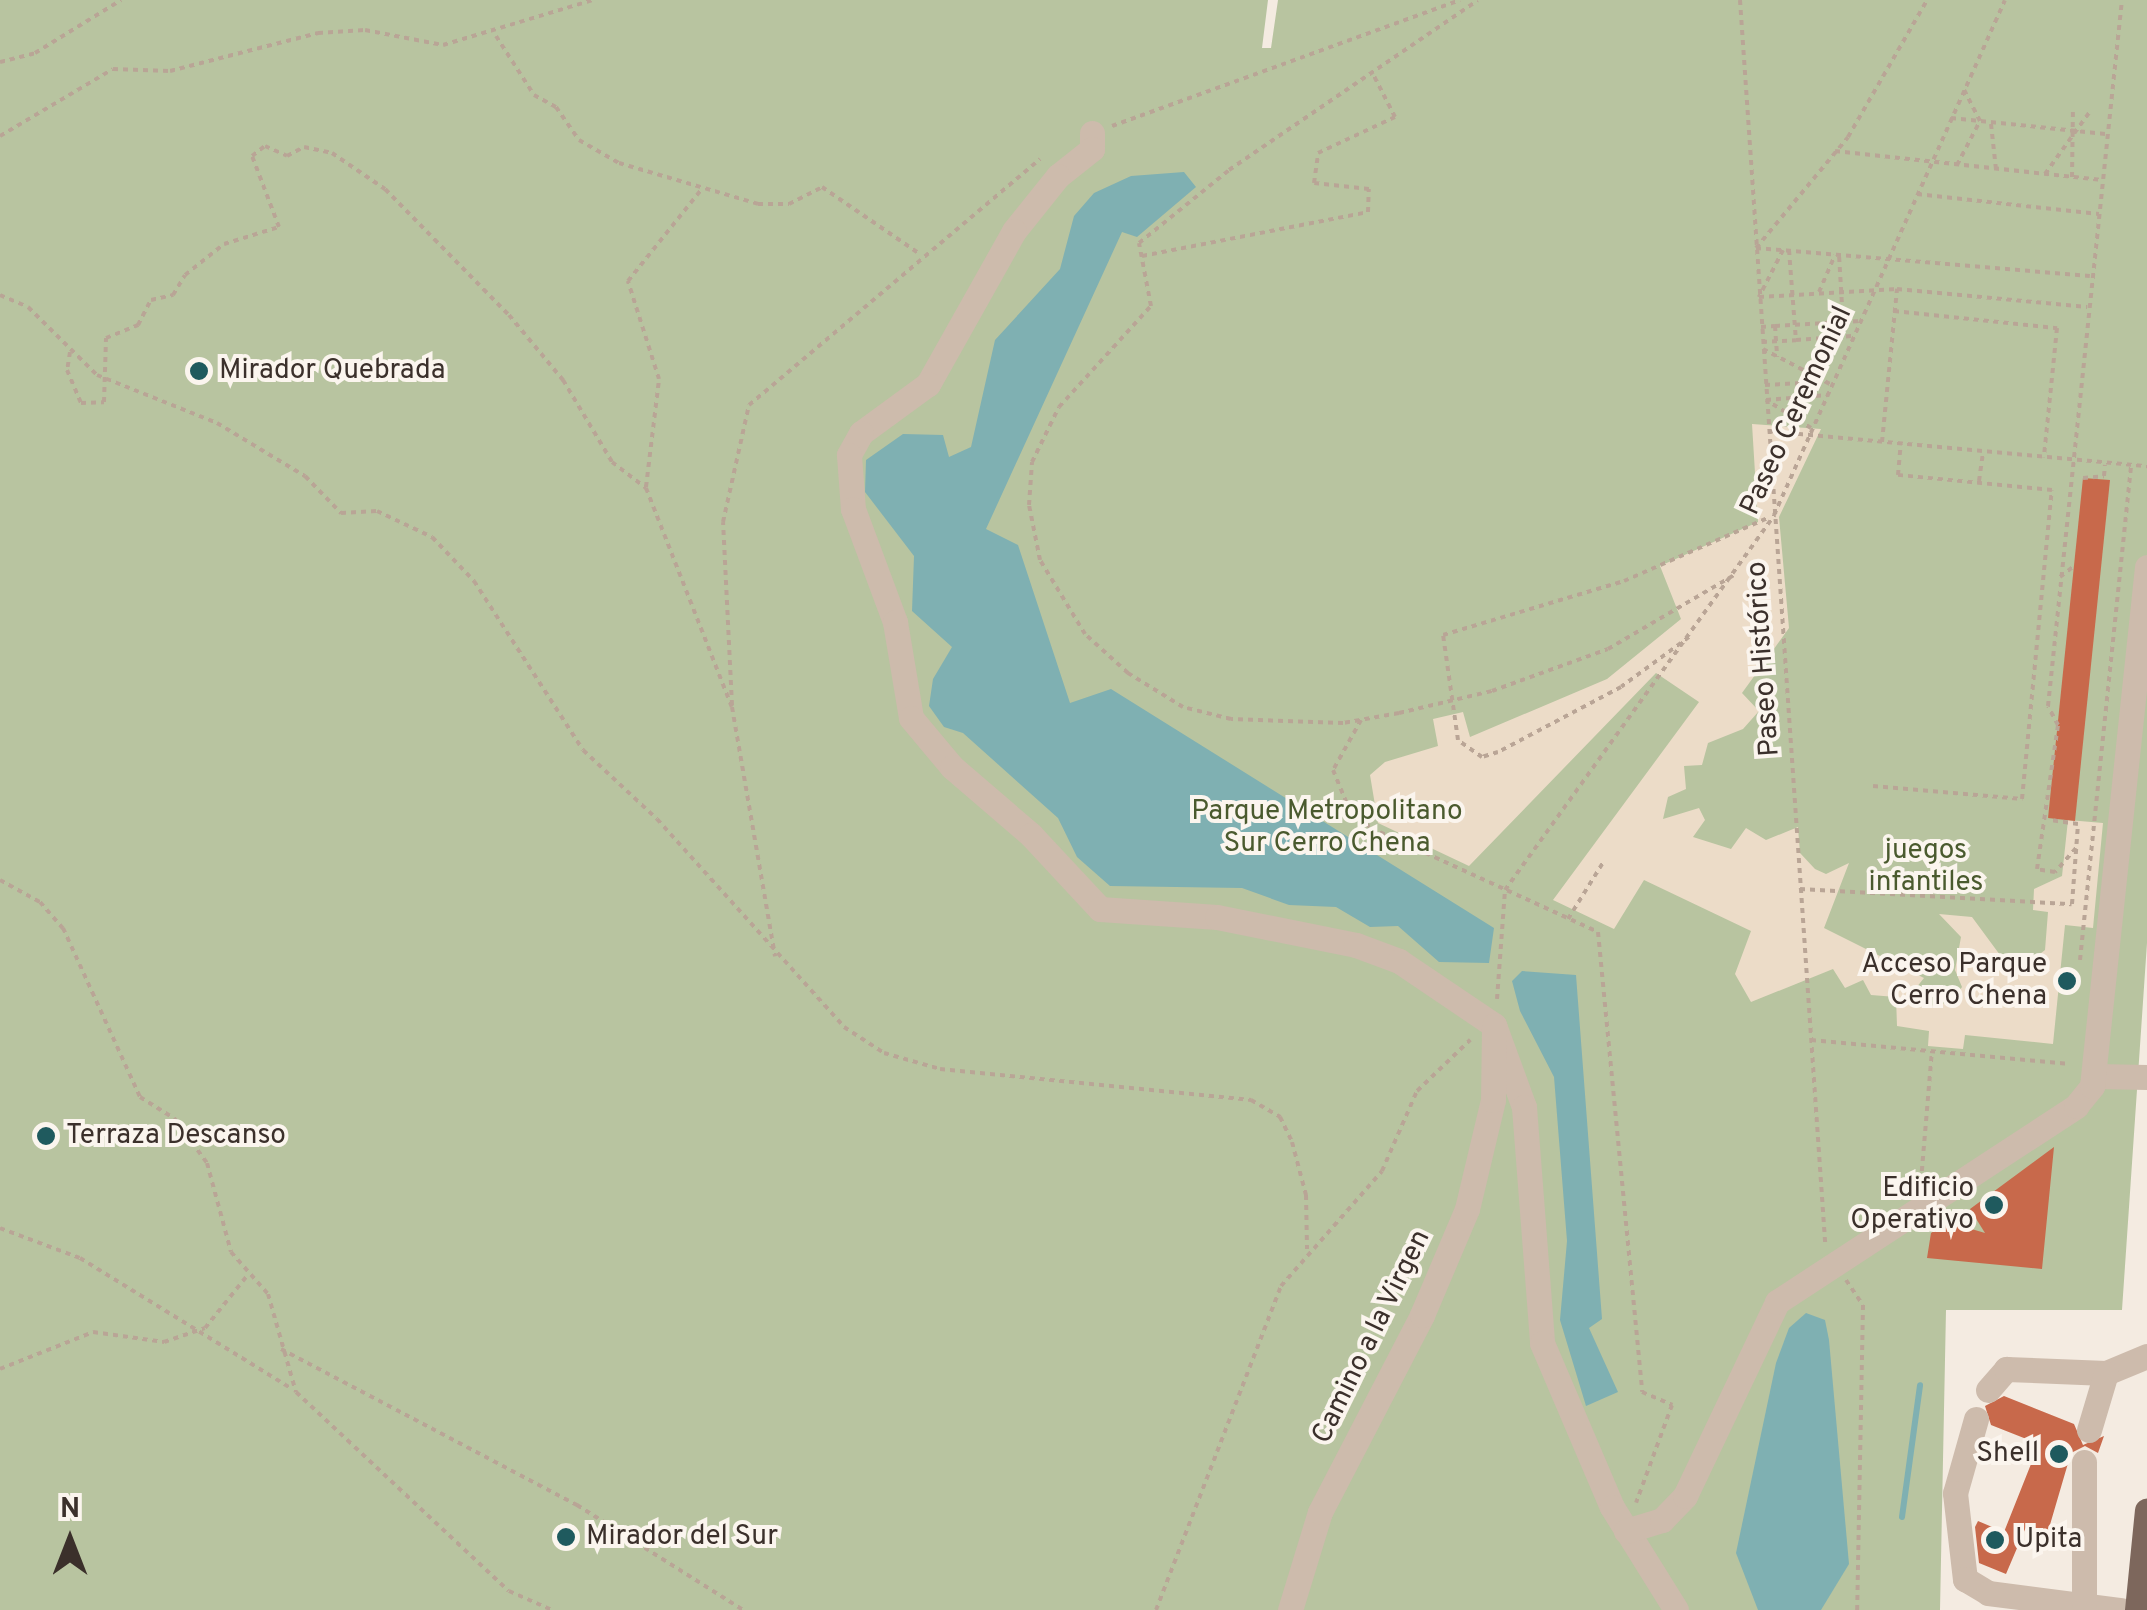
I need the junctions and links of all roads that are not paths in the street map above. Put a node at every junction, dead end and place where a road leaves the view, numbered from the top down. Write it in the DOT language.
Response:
graph roads {
  1 [pos="1092,134"];
  2 [pos="2147,567"];
  3 [pos="1494,1025"];
  4 [pos="2096,1076"];
  5 [pos="2147,1077"];
  6 [pos="2147,1356"];
  7 [pos="2106,1373"];
  8 [pos="1988,1390"];
  9 [pos="1976,1419"];
  10 [pos="2089,1430"];
  11 [pos="2084,1462"];
  12 [pos="2147,1510"];
  13 [pos="1626,1531"];
  14 [pos="2084,1602"];
  15 [pos="1290,1610"];
  16 [pos="1676,1610"];
  17 [pos="2121,1610"];
  18 [pos="2137,1610"];
  1 -- 3 [label="lane"];
  2 -- 4 [label="lane"];
  3 -- 13 [label="lane"];
  3 -- 15 [label="lane, Camino a la Virgen"];
  4 -- 5 [label="lane"];
  4 -- 13 [label="lane"];
  6 -- 7 [label="lane"];
  7 -- 8 [label="lane"];
  7 -- 10 [label="lane"];
  9 -- 14 [label="lane"];
  11 -- 14 [label="lane"];
  12 -- 18 [label="main road"];
  13 -- 16 [label="lane"];
  14 -- 17 [label="lane"];
}
